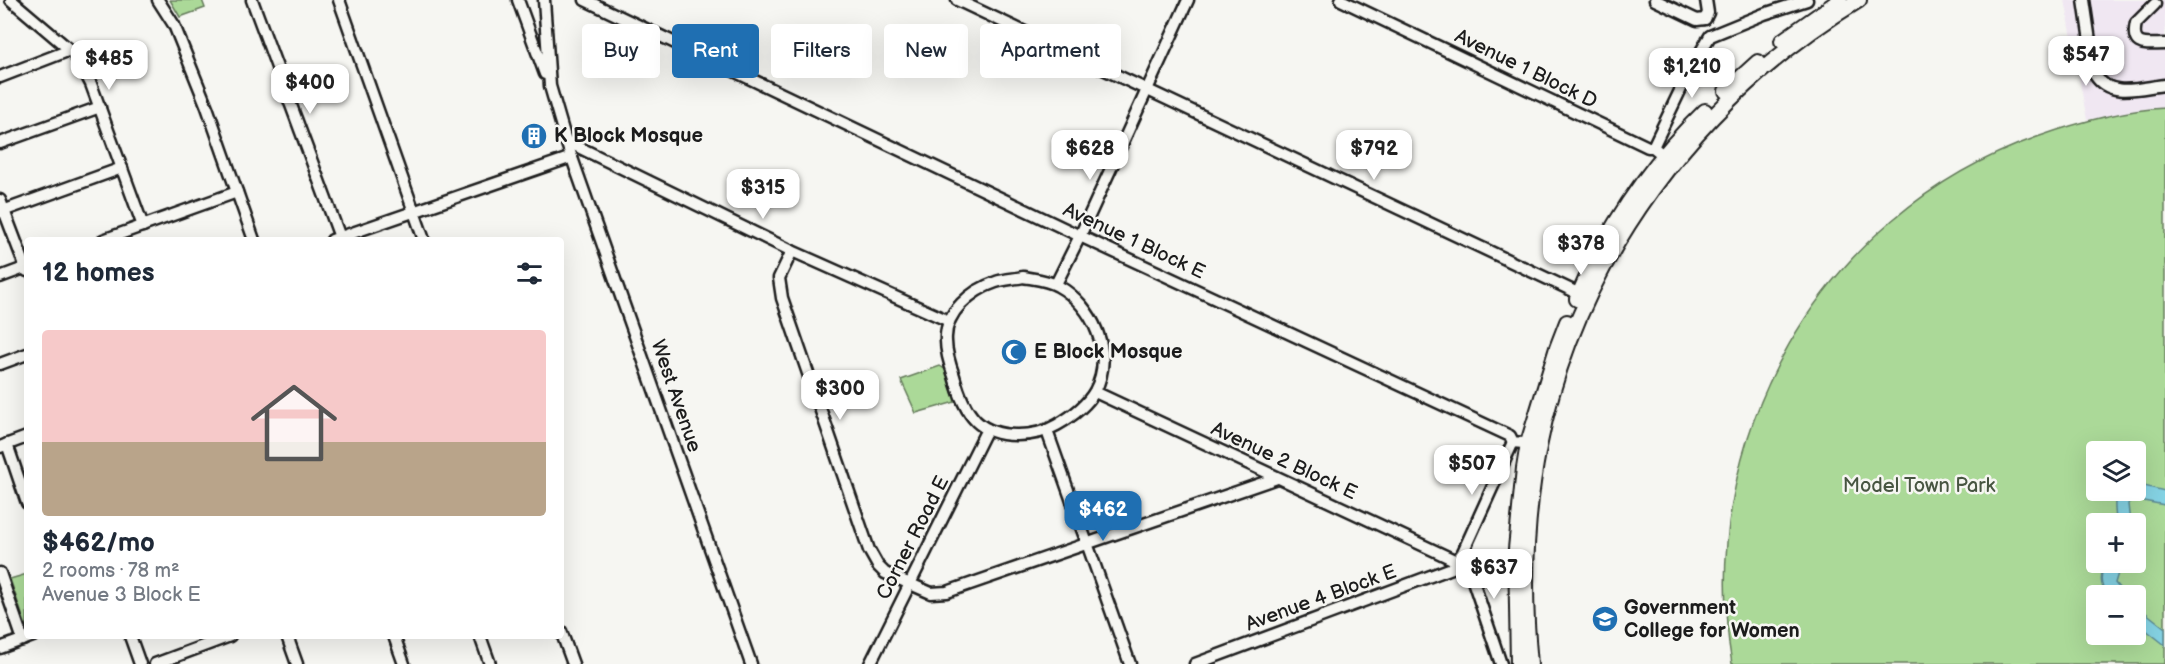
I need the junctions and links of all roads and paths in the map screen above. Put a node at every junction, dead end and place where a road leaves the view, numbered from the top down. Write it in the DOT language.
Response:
graph roads {
  1 [pos="11,0"];
  2 [pos="158,0"];
  3 [pos="252,0"];
  4 [pos="339,0"];
  5 [pos="518,0"];
  6 [pos="544,0"];
  7 [pos="585,0"];
  8 [pos="957,0"];
  9 [pos="1188,0"];
  10 [pos="1341,0"];
  11 [pos="1655,0"];
  12 [pos="1706,0"];
  13 [pos="1807,0"];
  14 [pos="1840,0"];
  15 [pos="1859,0"];
  16 [pos="2084,0"];
  17 [pos="2157,2"];
  18 [pos="0,4"];
  19 [pos="1704,19"];
  20 [pos="1713,34"];
  21 [pos="2165,44"];
  22 [pos="70,50"];
  23 [pos="0,77"];
  24 [pos="2165,85"];
  25 [pos="550,86"];
  26 [pos="1148,90"];
  27 [pos="100,107"];
  28 [pos="566,141"];
  29 [pos="0,143"];
  30 [pos="1663,155"];
  31 [pos="572,157"];
  32 [pos="122,168"];
  33 [pos="237,192"];
  34 [pos="1,207"];
  35 [pos="414,212"];
  36 [pos="143,225"];
  37 [pos="1080,236"];
  38 [pos="111,237"];
  39 [pos="253,237"];
  40 [pos="337,237"];
  41 [pos="344,237"];
  42 [pos="423,237"];
  43 [pos="792,251"];
  44 [pos="24,262"];
  45 [pos="24,270"];
  46 [pos="0,277"];
  47 [pos="1056,284"];
  48 [pos="1583,296"];
  49 [pos="949,321"];
  50 [pos="24,355"];
  51 [pos="0,364"];
  52 [pos="1095,392"];
  53 [pos="987,429"];
  54 [pos="1047,431"];
  55 [pos="24,438"];
  56 [pos="1513,442"];
  57 [pos="1533,444"];
  58 [pos="3,445"];
  59 [pos="1277,478"];
  60 [pos="24,496"];
  61 [pos="1088,544"];
  62 [pos="1458,562"];
  63 [pos="0,573"];
  64 [pos="911,583"];
  65 [pos="24,629"];
  66 [pos="25,639"];
  67 [pos="131,639"];
  68 [pos="222,639"];
  69 [pos="288,639"];
  70 [pos="395,639"];
  71 [pos="481,639"];
  72 [pos="564,639"];
  73 [pos="0,648"];
  74 [pos="140,664"];
  75 [pos="155,664"];
  76 [pos="297,664"];
  77 [pos="404,664"];
  78 [pos="490,664"];
  79 [pos="573,664"];
  80 [pos="751,664"];
  81 [pos="870,664"];
  82 [pos="1130,664"];
  83 [pos="1194,664"];
  84 [pos="1501,664"];
  85 [pos="1518,664"];
  86 [pos="1530,664"];
  1 -- 18 [label="street"];
  1 -- 22 [label="street"];
  2 -- 33 [label="street"];
  3 -- 40 [label="street"];
  4 -- 35 [label="street"];
  5 -- 25 [label="street"];
  6 -- 25 [label="street"];
  7 -- 37 [label="street, Avenue 1 Block E"];
  8 -- 26 [label="street"];
  9 -- 26 [label="street"];
  10 -- 30 [label="street, Avenue 1 Block D"];
  11 -- 19 [label="street"];
  12 -- 19 [label="street"];
  13 -- 20 [label="street"];
  14 -- 30 [label="main road"];
  15 -- 30 [label="main road"];
  16 -- 24 [label="street"];
  17 -- 21 [label="street"];
  19 -- 20 [label="street"];
  20 -- 30 [label="street"];
  22 -- 23 [label="street"];
  22 -- 27 [label="street"];
  25 -- 28 [label="street, West Avenue"];
  26 -- 37 [label="street"];
  26 -- 48 [label="street"];
  27 -- 29 [label="street"];
  27 -- 32 [label="street"];
  28 -- 31 [label="street, West Avenue"];
  28 -- 43 [label="street"];
  30 -- 48 [label="main road"];
  31 -- 35 [label="street"];
  31 -- 80 [label="street, West Avenue"];
  32 -- 34 [label="street"];
  32 -- 36 [label="street"];
  33 -- 36 [label="street"];
  33 -- 39 [label="street"];
  34 -- 44 [label="street"];
  35 -- 41 [label="street"];
  35 -- 42 [label="street"];
  36 -- 38 [label="street"];
  37 -- 47 [label="street"];
  37 -- 56 [label="street, Avenue 1 Block E"];
  43 -- 49 [label="street"];
  43 -- 64 [label="street"];
  45 -- 46 [label="street"];
  47 -- 49 [label="street"];
  47 -- 52 [label="street"];
  48 -- 57 [label="main road"];
  49 -- 53 [label="street"];
  50 -- 51 [label="street"];
  52 -- 54 [label="street"];
  52 -- 59 [label="street, Avenue 2 Block E"];
  53 -- 54 [label="street"];
  53 -- 64 [label="street, Corner Road E"];
  54 -- 61 [label="street"];
  55 -- 58 [label="street"];
  56 -- 57 [label="street, Avenue 1 Block E"];
  56 -- 62 [label="street"];
  57 -- 85 [label="main road"];
  57 -- 86 [label="main road"];
  58 -- 60 [label="street"];
  59 -- 61 [label="street"];
  59 -- 62 [label="street, Avenue 2 Block E"];
  61 -- 64 [label="street"];
  61 -- 82 [label="street"];
  62 -- 83 [label="street, Avenue 4 Block E"];
  62 -- 84 [label="street"];
  63 -- 65 [label="street"];
  64 -- 81 [label="street, Corner Road E"];
  66 -- 73 [label="street"];
  67 -- 74 [label="street"];
  68 -- 75 [label="street"];
  69 -- 76 [label="street"];
  70 -- 77 [label="street"];
  71 -- 78 [label="street"];
  72 -- 79 [label="street"];
}
